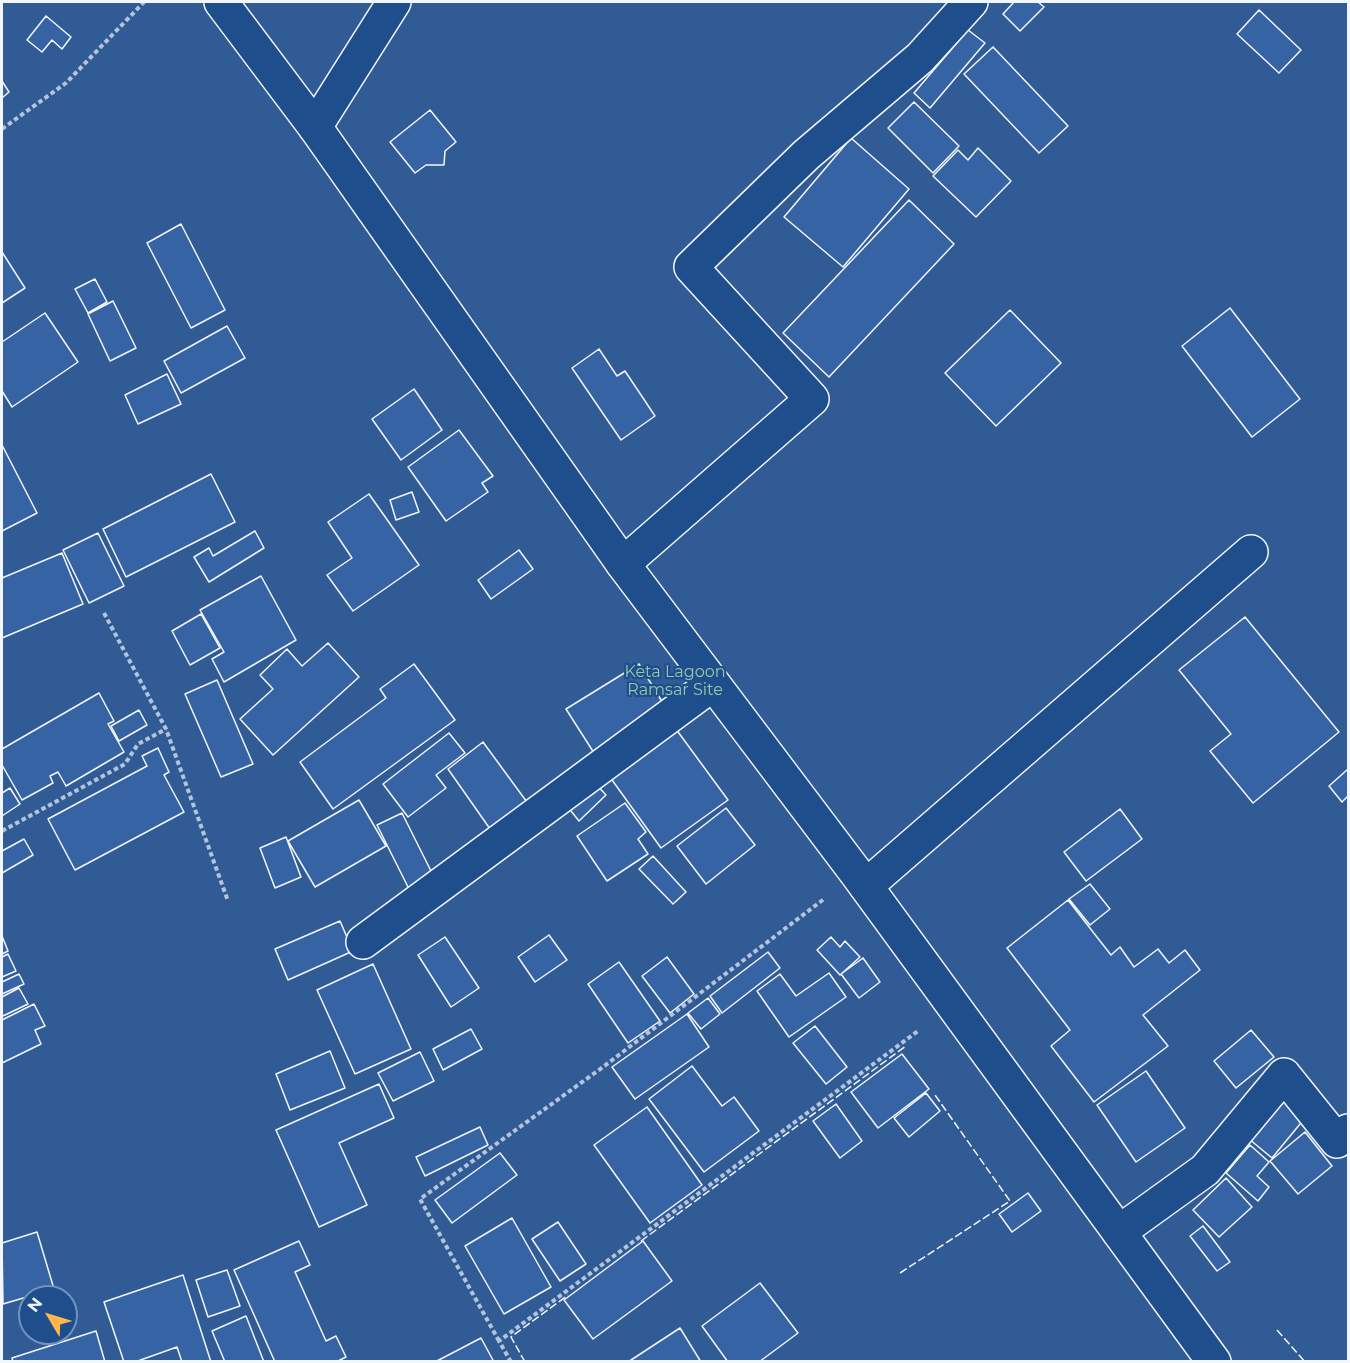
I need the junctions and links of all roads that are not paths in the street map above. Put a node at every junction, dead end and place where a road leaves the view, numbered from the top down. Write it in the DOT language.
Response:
graph roads {
  1 [pos="221,2"];
  2 [pos="393,2"];
  3 [pos="971,2"];
  4 [pos="315,127"];
  5 [pos="1251,552"];
  6 [pos="623,564"];
  7 [pos="713,684"];
  8 [pos="862,880"];
  9 [pos="363,942"];
  10 [pos="1348,1131"];
  11 [pos="1119,1232"];
  12 [pos="1214,1362"];
  1 -- 4 [label="main road"];
  2 -- 4 [label="main road"];
  3 -- 6 [label="main road"];
  4 -- 6 [label="main road"];
  5 -- 8 [label="main road"];
  6 -- 7 [label="main road"];
  7 -- 8 [label="main road"];
  7 -- 9 [label="main road"];
  8 -- 11 [label="main road"];
  10 -- 11 [label="main road"];
  11 -- 12 [label="main road"];
}
